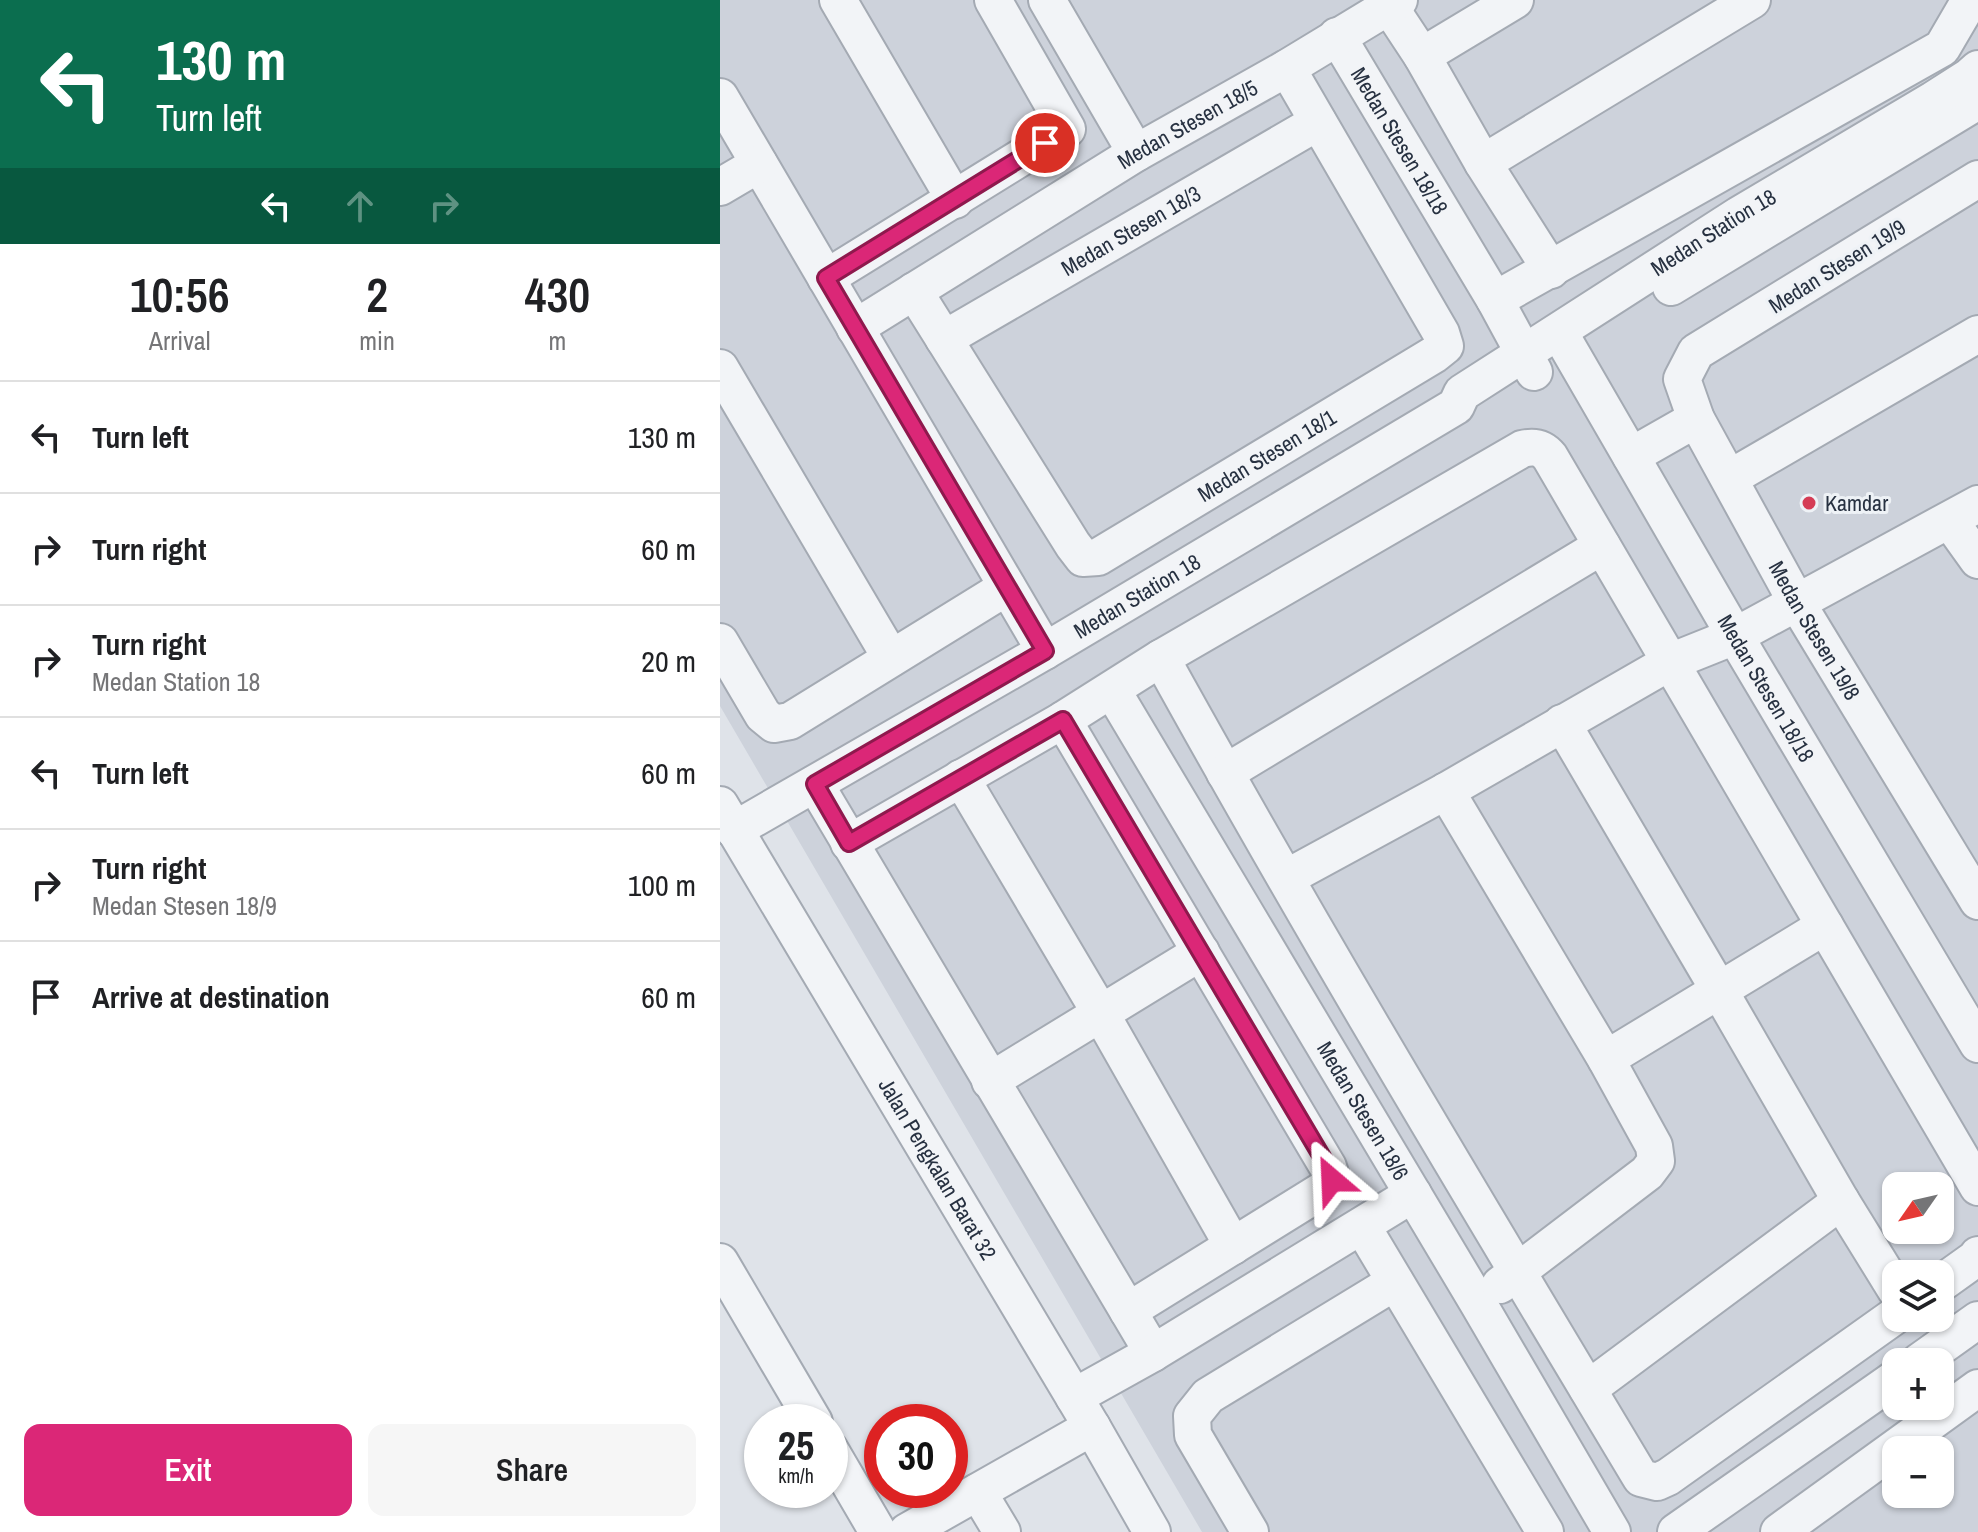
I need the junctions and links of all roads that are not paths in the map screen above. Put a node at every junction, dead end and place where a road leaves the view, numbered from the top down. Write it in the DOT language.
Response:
graph roads {
  1 [pos="838,0"];
  2 [pos="993,0"];
  3 [pos="1047,0"];
  4 [pos="1515,0"];
  5 [pos="1752,0"];
  6 [pos="1970,0"];
  7 [pos="1394,3"];
  8 [pos="1337,36"];
  9 [pos="1422,56"];
  10 [pos="1287,68"];
  11 [pos="1978,69"];
  12 [pos="720,97"];
  13 [pos="1978,101"];
  14 [pos="1318,122"];
  15 [pos="1136,153"];
  16 [pos="1483,163"];
  17 [pos="759,164"];
  18 [pos="1978,179"];
  19 [pos="720,187"];
  20 [pos="955,200"];
  21 [pos="1551,270"];
  22 [pos="826,278"];
  23 [pos="914,291"];
  24 [pos="1495,300"];
  25 [pos="855,328"];
  26 [pos="1978,334"];
  27 [pos="944,339"];
  28 [pos="1564,341"];
  29 [pos="1696,352"];
  30 [pos="1529,363"];
  31 [pos="720,368"];
  32 [pos="1696,419"];
  33 [pos="1631,456"];
  34 [pos="1730,478"];
  35 [pos="1964,512"];
  36 [pos="1602,546"];
  37 [pos="1978,560"];
  38 [pos="1007,587"];
  39 [pos="1797,603"];
  40 [pos="1735,636"];
  41 [pos="720,642"];
  42 [pos="1045,651"];
  43 [pos="891,658"];
  44 [pos="1161,658"];
  45 [pos="1670,662"];
  46 [pos="1112,690"];
  47 [pos="1063,720"];
  48 [pos="1562,723"];
  49 [pos="1225,773"];
  50 [pos="961,778"];
  51 [pos="815,784"];
  52 [pos="1446,791"];
  53 [pos="727,818"];
  54 [pos="849,843"];
  55 [pos="1967,856"];
  56 [pos="1286,878"];
  57 [pos="1978,901"];
  58 [pos="1825,926"];
  59 [pos="1201,952"];
  60 [pos="1719,990"];
  61 [pos="1101,1014"];
  62 [pos="1978,1044"];
  63 [pos="1606,1059"];
  64 [pos="990,1081"];
  65 [pos="1978,1187"];
  66 [pos="1413,1194"];
  67 [pos="1841,1201"];
  68 [pos="1362,1226"];
  69 [pos="1233,1246"];
  70 [pos="1978,1255"];
  71 [pos="720,1262"];
  72 [pos="1882,1267"];
  73 [pos="1517,1271"];
  74 [pos="1954,1274"];
  75 [pos="1395,1282"];
  76 [pos="1478,1303"];
  77 [pos="1128,1311"];
  78 [pos="1978,1320"];
  79 [pos="1882,1325"];
  80 [pos="1939,1348"];
  81 [pos="1153,1353"];
  82 [pos="1882,1388"];
  83 [pos="1978,1388"];
  84 [pos="1588,1389"];
  85 [pos="803,1404"];
  86 [pos="1083,1412"];
  87 [pos="848,1481"];
  88 [pos="978,1492"];
  89 [pos="1698,1526"];
  90 [pos="878,1532"];
  91 [pos="907,1532"];
  92 [pos="1002,1532"];
  93 [pos="1152,1532"];
  94 [pos="1250,1532"];
  95 [pos="1545,1532"];
  96 [pos="1612,1532"];
  97 [pos="1779,1532"];
  1 -- 20 [label="street"];
  2 -- 20 [label="street"];
  3 -- 15 [label="street"];
  4 -- 9 [label="street"];
  5 -- 16 [label="street"];
  6 -- 21 [label="street"];
  7 -- 8 [label="street, Medan Stesen 18/5"];
  7 -- 9 [label="street"];
  8 -- 10 [label="street, Medan Stesen 18/5"];
  8 -- 24 [label="street, Medan Stesen 18/18"];
  9 -- 16 [label="street"];
  10 -- 14 [label="street, Medan Stesen 18/1"];
  10 -- 15 [label="street, Medan Stesen 18/5"];
  11 -- 28 [label="street, Medan Station 18"];
  12 -- 17 [label="street"];
  13 -- 28 [label="street, Medan Station 18"];
  14 -- 27 [label="street, Medan Stesen 18/3"];
  14 -- 27 [label="street, Medan Stesen 18/1"];
  15 -- 23 [label="street, Medan Stesen 18/5"];
  16 -- 21 [label="street"];
  17 -- 19 [label="street"];
  17 -- 22 [label="street"];
  18 -- 29 [label="street, Medan Stesen 19/9"];
  20 -- 22 [label="street"];
  21 -- 24 [label="street"];
  22 -- 25 [label="street"];
  23 -- 25 [label="street, Medan Stesen 18/5"];
  23 -- 27 [label="street, Medan Stesen 18/1"];
  24 -- 30 [label="street, Medan Stesen 18/18"];
  25 -- 38 [label="street"];
  26 -- 34 [label="street"];
  28 -- 30 [label="street, Medan Station 18"];
  28 -- 33 [label="street, Medan Stesen 18/18"];
  29 -- 32 [label="street, Medan Stesen 19/8"];
  30 -- 42 [label="street, Medan Station 18"];
  31 -- 43 [label="street"];
  32 -- 33 [label="street"];
  32 -- 34 [label="street, Medan Stesen 19/8"];
  33 -- 40 [label="street, Medan Stesen 18/18"];
  34 -- 39 [label="street, Medan Stesen 19/8"];
  35 -- 37 [label="street"];
  35 -- 39 [label="street"];
  36 -- 44 [label="street"];
  36 -- 45 [label="street"];
  36 -- 49 [label="street"];
  38 -- 42 [label="street"];
  38 -- 43 [label="street"];
  39 -- 40 [label="street"];
  39 -- 55 [label="street, Medan Stesen 19/8"];
  40 -- 45 [label="street"];
  40 -- 62 [label="street, Medan Stesen 18/18"];
  41 -- 43 [label="street"];
  42 -- 51 [label="street, Medan Station 18"];
  44 -- 46 [label="street"];
  44 -- 49 [label="street"];
  45 -- 48 [label="street"];
  45 -- 58 [label="street"];
  46 -- 47 [label="street"];
  46 -- 66 [label="street, Medan Stesen 18/6"];
  47 -- 50 [label="street"];
  47 -- 59 [label="street"];
  48 -- 52 [label="street"];
  48 -- 60 [label="street"];
  49 -- 56 [label="street"];
  50 -- 54 [label="street"];
  50 -- 61 [label="street"];
  51 -- 53 [label="street, Medan Station 18"];
  51 -- 54 [label="street"];
  52 -- 56 [label="street"];
  52 -- 63 [label="street"];
  53 -- 86 [label="street, Jalan Pengkalan Barat 32"];
  54 -- 64 [label="street"];
  55 -- 57 [label="street, Medan Stesen 19/8"];
  56 -- 73 [label="street"];
  58 -- 60 [label="street"];
  58 -- 65 [label="street"];
  59 -- 61 [label="street"];
  59 -- 69 [label="street"];
  60 -- 63 [label="street"];
  60 -- 67 [label="street"];
  61 -- 64 [label="street"];
  61 -- 69 [label="street"];
  63 -- 73 [label="street"];
  64 -- 77 [label="street"];
  66 -- 68 [label="street"];
  66 -- 76 [label="street, Medan Stesen 18/6"];
  67 -- 72 [label="street"];
  67 -- 84 [label="street"];
  68 -- 75 [label="street"];
  68 -- 81 [label="street"];
  69 -- 77 [label="street"];
  70 -- 74 [label="street"];
  71 -- 85 [label="street"];
  73 -- 76 [label="street"];
  73 -- 84 [label="street"];
  75 -- 94 [label="street"];
  75 -- 95 [label="street"];
  76 -- 96 [label="street, Medan Stesen 18/6"];
  77 -- 81 [label="street"];
  78 -- 80 [label="street"];
  79 -- 84 [label="street"];
  81 -- 86 [label="street"];
  82 -- 89 [label="street"];
  83 -- 97 [label="street"];
  86 -- 88 [label="street"];
  86 -- 93 [label="street, Jalan Pengkalan Barat 32"];
  87 -- 90 [label="street"];
  88 -- 91 [label="street"];
  88 -- 92 [label="street"];
}
